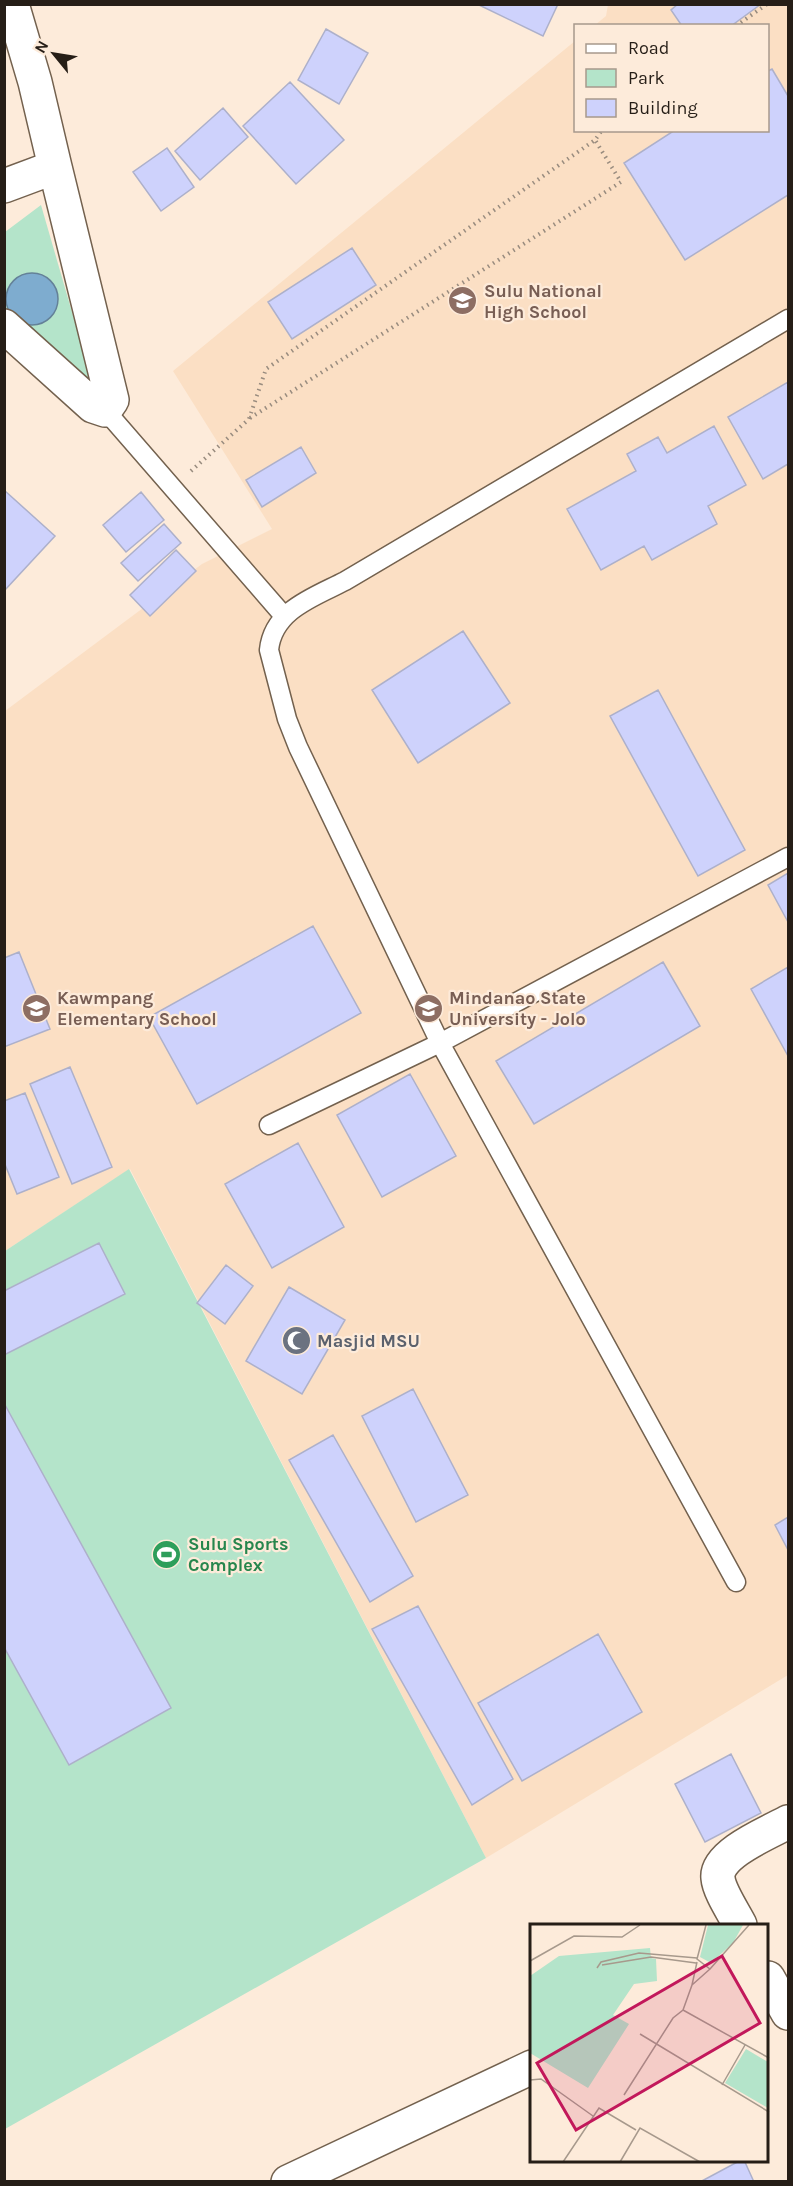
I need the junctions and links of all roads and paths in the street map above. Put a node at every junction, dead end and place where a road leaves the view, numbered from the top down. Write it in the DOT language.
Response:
graph roads {
  1 [pos="12,4"];
  2 [pos="766,4"];
  3 [pos="739,24"];
  4 [pos="601,132"];
  5 [pos="595,140"];
  6 [pos="55,167"];
  7 [pos="4,186"];
  8 [pos="789,319"];
  9 [pos="4,326"];
  10 [pos="105,410"];
  11 [pos="249,418"];
  12 [pos="172,488"];
  13 [pos="284,616"];
  14 [pos="789,857"];
  15 [pos="440,1043"];
  16 [pos="269,1125"];
  17 [pos="736,1582"];
  18 [pos="789,1822"];
  19 [pos="740,1924"];
  20 [pos="769,1980"];
  21 [pos="789,2013"];
  22 [pos="530,2068"];
  23 [pos="288,2181"];
  1 -- 6 [label="street"];
  2 -- 3 [label="path"];
  4 -- 5 [label="path"];
  5 -- 11 [label="path"];
  5 -- 11 [label="path"];
  6 -- 7 [label="street"];
  6 -- 10 [label="street"];
  8 -- 13 [label="lane"];
  9 -- 10 [label="street"];
  10 -- 12 [label="lane"];
  11 -- 12 [label="path"];
  12 -- 13 [label="lane"];
  13 -- 15 [label="lane"];
  14 -- 15 [label="lane"];
  15 -- 16 [label="lane"];
  15 -- 17 [label="lane"];
  18 -- 19 [label="street"];
  20 -- 21 [label="street"];
  22 -- 23 [label="street"];
}
